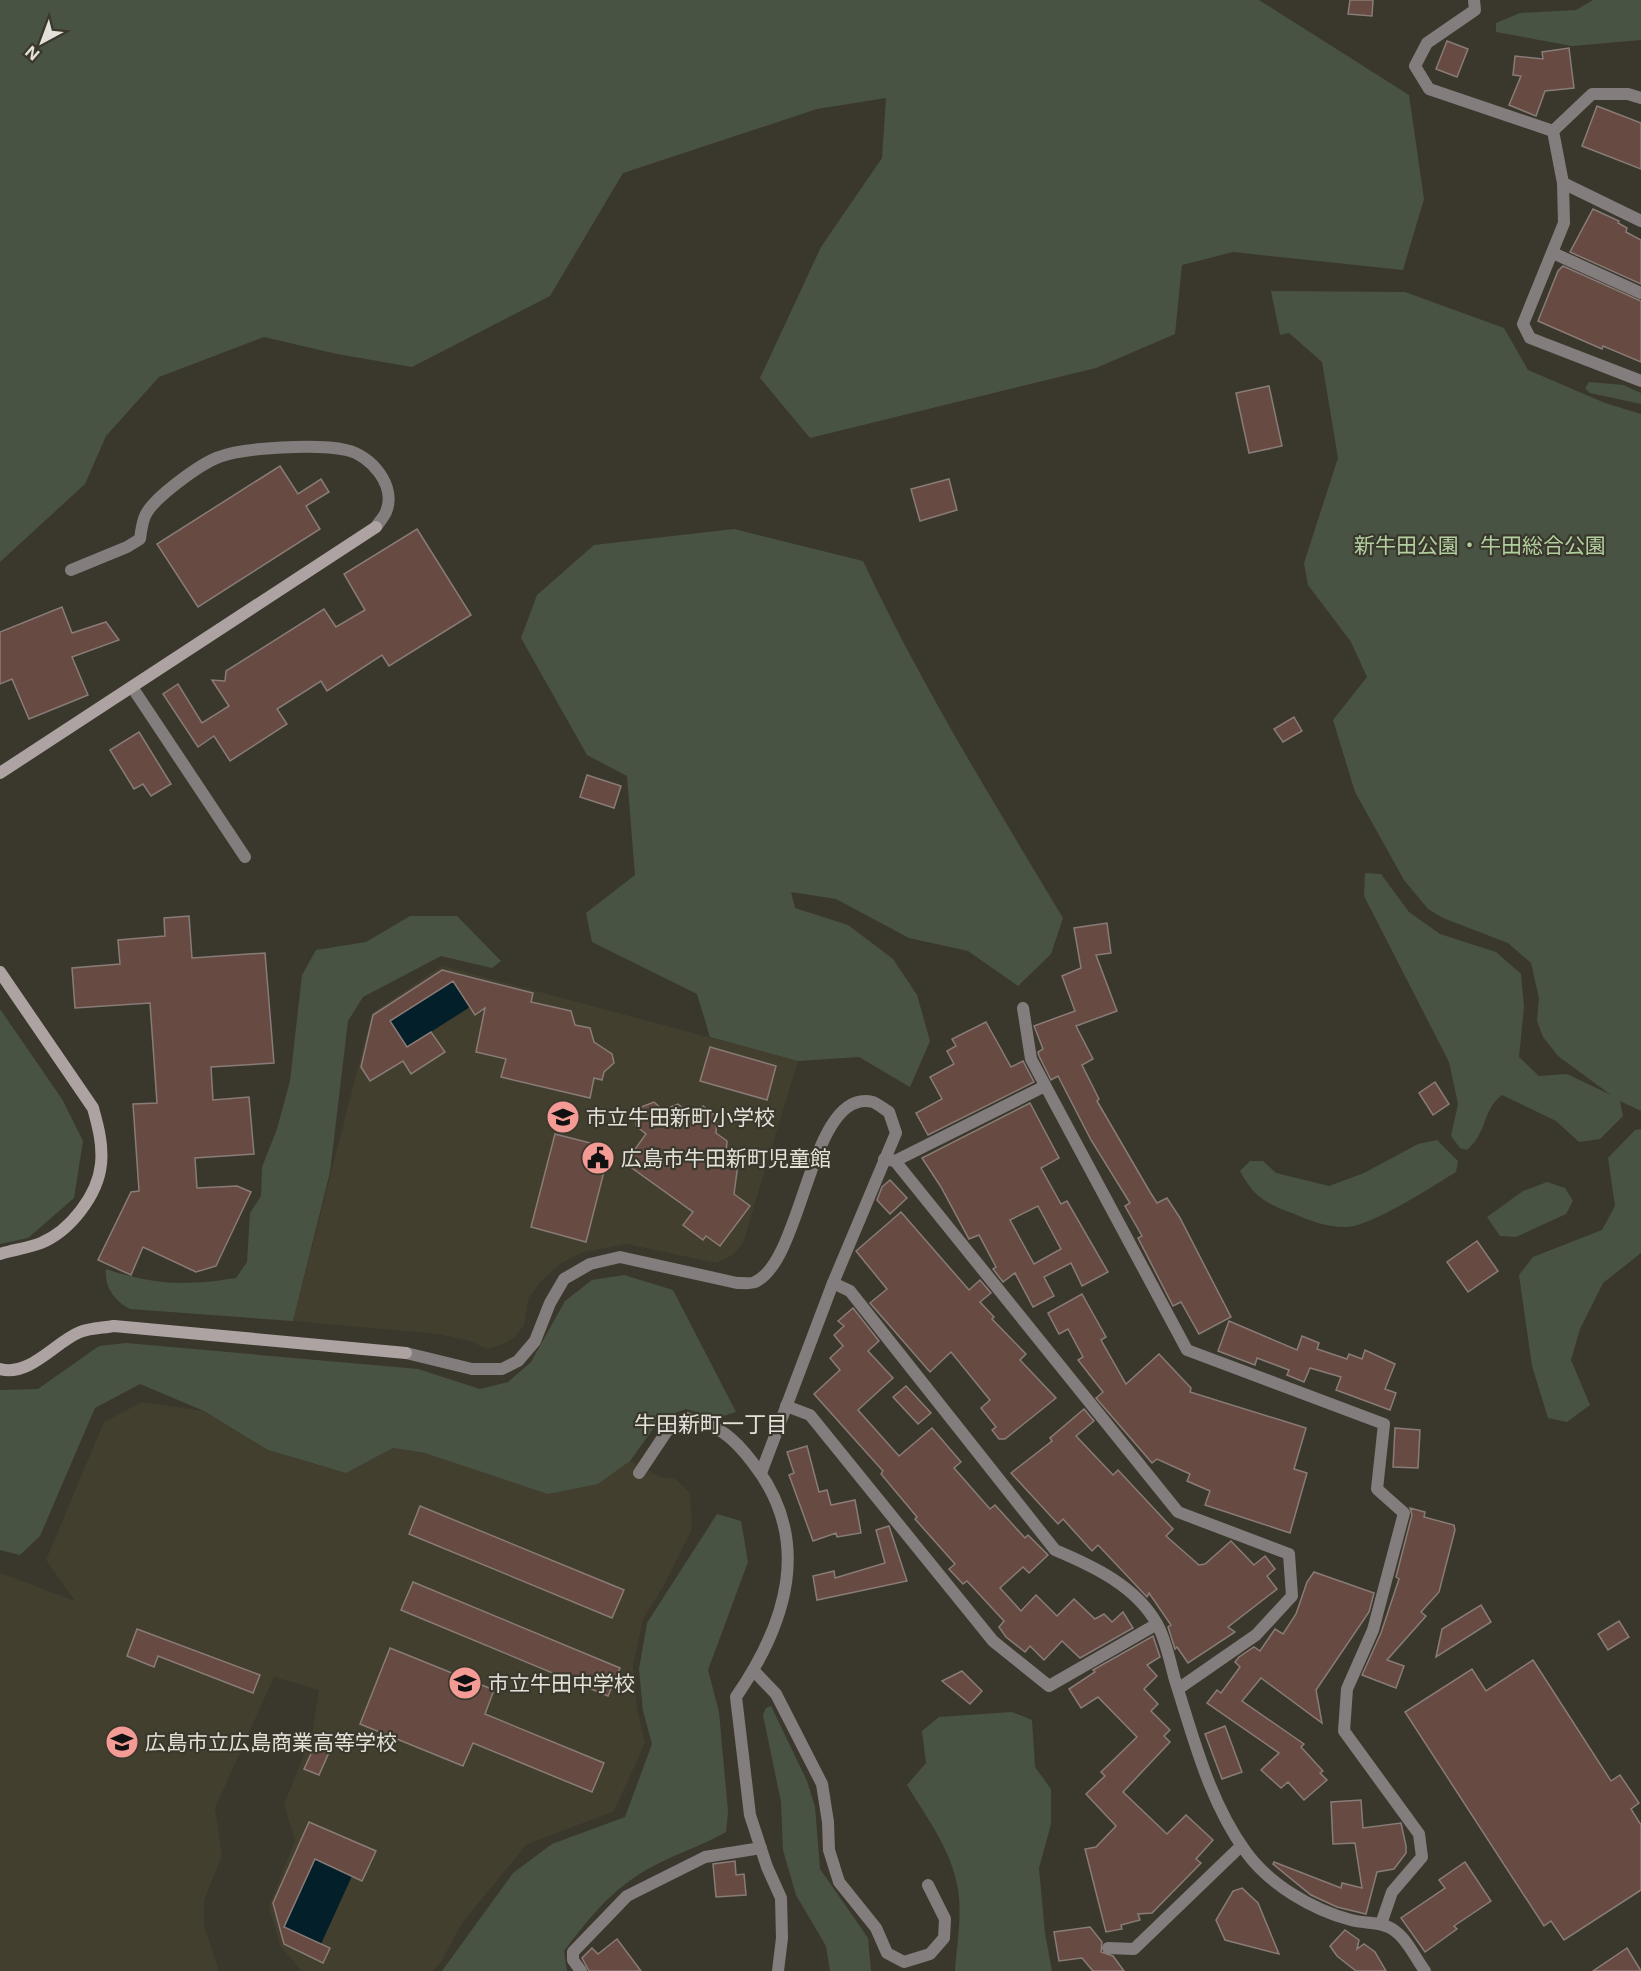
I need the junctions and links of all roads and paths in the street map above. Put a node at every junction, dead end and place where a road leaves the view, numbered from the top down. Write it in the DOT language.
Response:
graph roads {
  1 [pos="1474,0"];
  2 [pos="1641,98"];
  3 [pos="1553,131"];
  4 [pos="1563,183"];
  5 [pos="1641,221"];
  6 [pos="1553,253"];
  7 [pos="1641,293"];
  8 [pos="1641,381"];
  9 [pos="71,570"];
  10 [pos="132,687"];
  11 [pos="0,773"];
  12 [pos="245,857"];
  13 [pos="0,972"];
  14 [pos="1023,1008"];
  15 [pos="1045,1086"];
  16 [pos="890,1160"];
  17 [pos="0,1254"];
  18 [pos="833,1283"];
  19 [pos="0,1369"];
  20 [pos="786,1406"];
  21 [pos="639,1473"];
  22 [pos="761,1473"];
  23 [pos="1157,1624"];
  24 [pos="754,1671"];
  25 [pos="1178,1689"];
  26 [pos="1242,1846"];
  27 [pos="761,1848"];
  28 [pos="928,1885"];
  29 [pos="1381,1924"];
  30 [pos="1108,1948"];
  31 [pos="581,1971"];
  32 [pos="778,1971"];
  33 [pos="1425,1971"];
  1 -- 3 [label="street"];
  2 -- 3 [label="street"];
  3 -- 4 [label="street"];
  4 -- 5 [label="street"];
  4 -- 6 [label="street"];
  6 -- 7 [label="street"];
  6 -- 8 [label="street"];
  9 -- 10 [label="street"];
  10 -- 11 [label="street"];
  10 -- 12 [label="street"];
  13 -- 17 [label="street"];
  14 -- 15 [label="street"];
  15 -- 16 [label="street"];
  15 -- 29 [label="street"];
  16 -- 18 [label="street"];
  16 -- 19 [label="street"];
  16 -- 25 [label="street"];
  18 -- 20 [label="street"];
  18 -- 23 [label="street"];
  20 -- 22 [label="street"];
  20 -- 23 [label="street"];
  21 -- 22 [label="street"];
  22 -- 24 [label="street"];
  23 -- 25 [label="street"];
  24 -- 27 [label="street"];
  24 -- 28 [label="street"];
  25 -- 26 [label="street"];
  26 -- 29 [label="street"];
  26 -- 30 [label="street"];
  27 -- 31 [label="street"];
  27 -- 32 [label="street"];
  29 -- 33 [label="street"];
}
